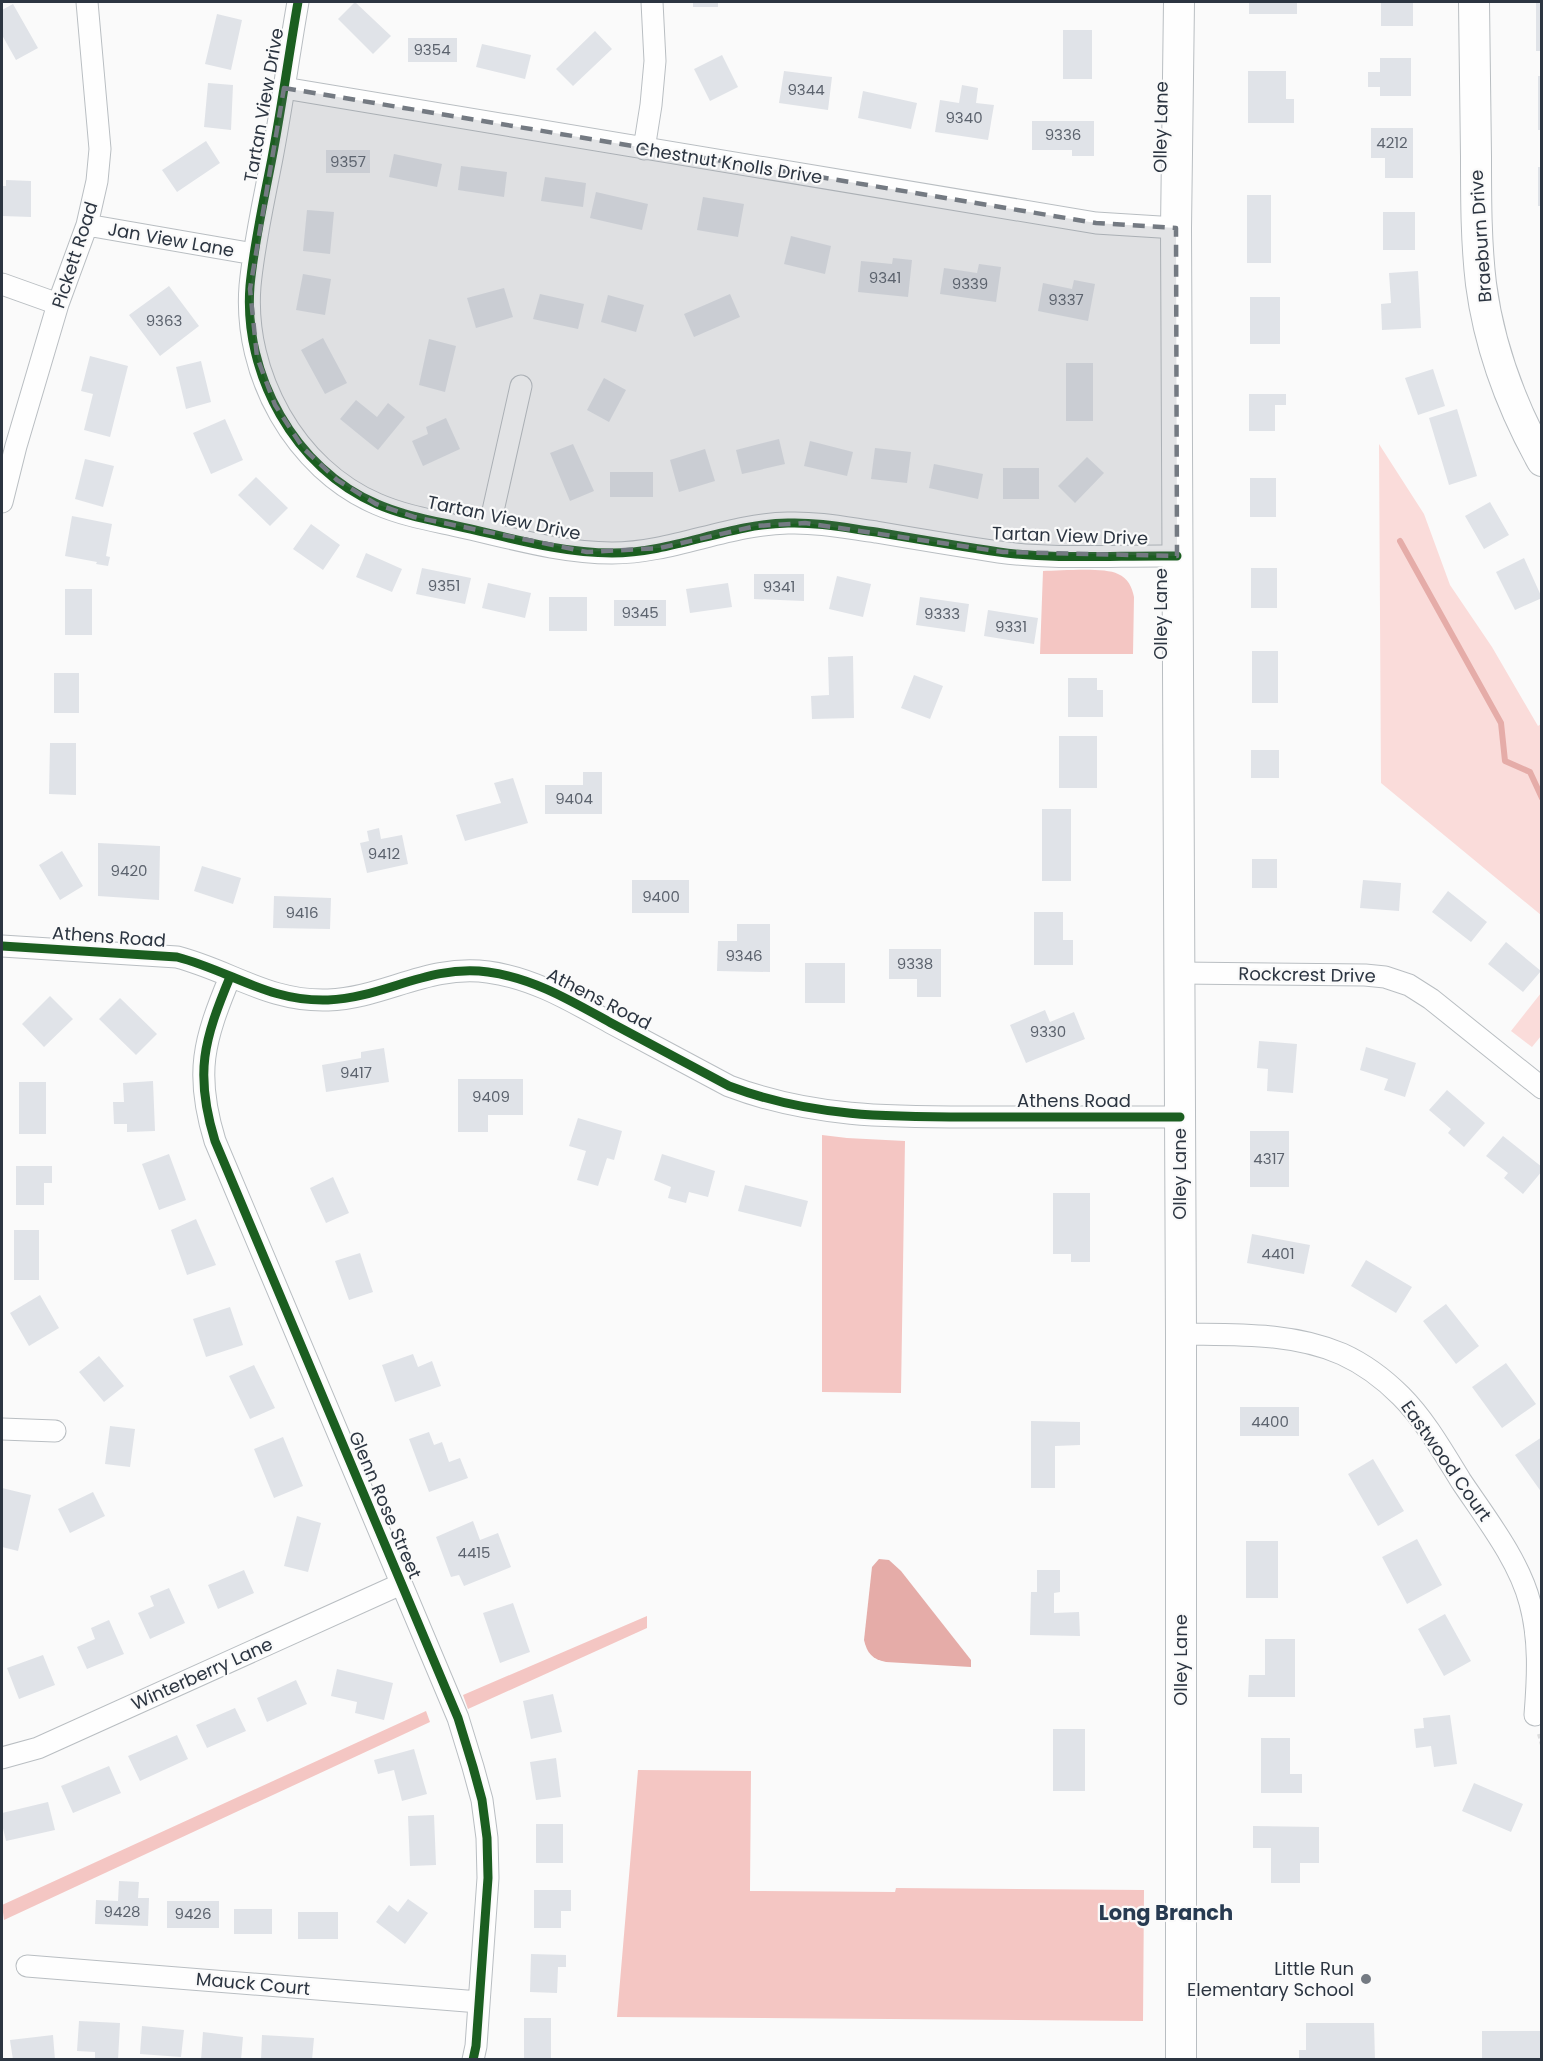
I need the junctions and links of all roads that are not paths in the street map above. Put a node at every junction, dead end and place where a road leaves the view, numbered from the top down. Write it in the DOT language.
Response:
graph roads {
  1 [pos="87,2"];
  2 [pos="298,2"];
  3 [pos="652,2"];
  4 [pos="1179,2"];
  5 [pos="1474,2"];
  6 [pos="284,88"];
  7 [pos="644,149"];
  8 [pos="87,225"];
  9 [pos="1176,228"];
  10 [pos="254,254"];
  11 [pos="2,284"];
  12 [pos="58,304"];
  13 [pos="521,386"];
  14 [pos="1542,461"];
  15 [pos="2,502"];
  16 [pos="488,533"];
  17 [pos="1177,556"];
  18 [pos="2,946"];
  19 [pos="1180,973"];
  20 [pos="230,977"];
  21 [pos="1542,1088"];
  22 [pos="1180,1118"];
  23 [pos="1181,1334"];
  24 [pos="2,1429"];
  25 [pos="55,1431"];
  26 [pos="401,1584"];
  27 [pos="1535,1716"];
  28 [pos="2,1758"];
  29 [pos="27,1966"];
  30 [pos="479,2002"];
  31 [pos="474,2060"];
  32 [pos="1180,2060"];
  1 -- 8 [label="street, Pickett Road"];
  2 -- 6 [label="street, Tartan View Drive"];
  3 -- 7 [label="street"];
  4 -- 9 [label="main road, Olley Lane"];
  5 -- 14 [label="main road, Braeburn Drive"];
  6 -- 7 [label="street, Chestnut Knolls Drive"];
  6 -- 10 [label="street, Tartan View Drive"];
  7 -- 9 [label="street, Chestnut Knolls Drive"];
  8 -- 10 [label="street, Jan View Lane"];
  8 -- 12 [label="street, Pickett Road"];
  9 -- 17 [label="main road, Olley Lane"];
  10 -- 16 [label="street, Tartan View Drive"];
  11 -- 12 [label="street"];
  12 -- 15 [label="street, Pickett Road"];
  13 -- 16 [label="street"];
  16 -- 17 [label="street, Tartan View Drive"];
  17 -- 19 [label="main road, Olley Lane"];
  18 -- 20 [label="street, Athens Road"];
  19 -- 21 [label="street, Rockcrest Drive"];
  19 -- 22 [label="main road, Olley Lane"];
  20 -- 22 [label="street, Athens Road"];
  20 -- 26 [label="street, Glenn Rose Street"];
  22 -- 23 [label="main road, Olley Lane"];
  23 -- 27 [label="street, Eastwood Court"];
  23 -- 32 [label="main road, Olley Lane"];
  24 -- 25 [label="street"];
  26 -- 28 [label="street, Winterberry Lane"];
  26 -- 30 [label="street, Glenn Rose Street"];
  29 -- 30 [label="street, Mauck Court"];
  30 -- 31 [label="street, Glenn Rose Street"];
}
